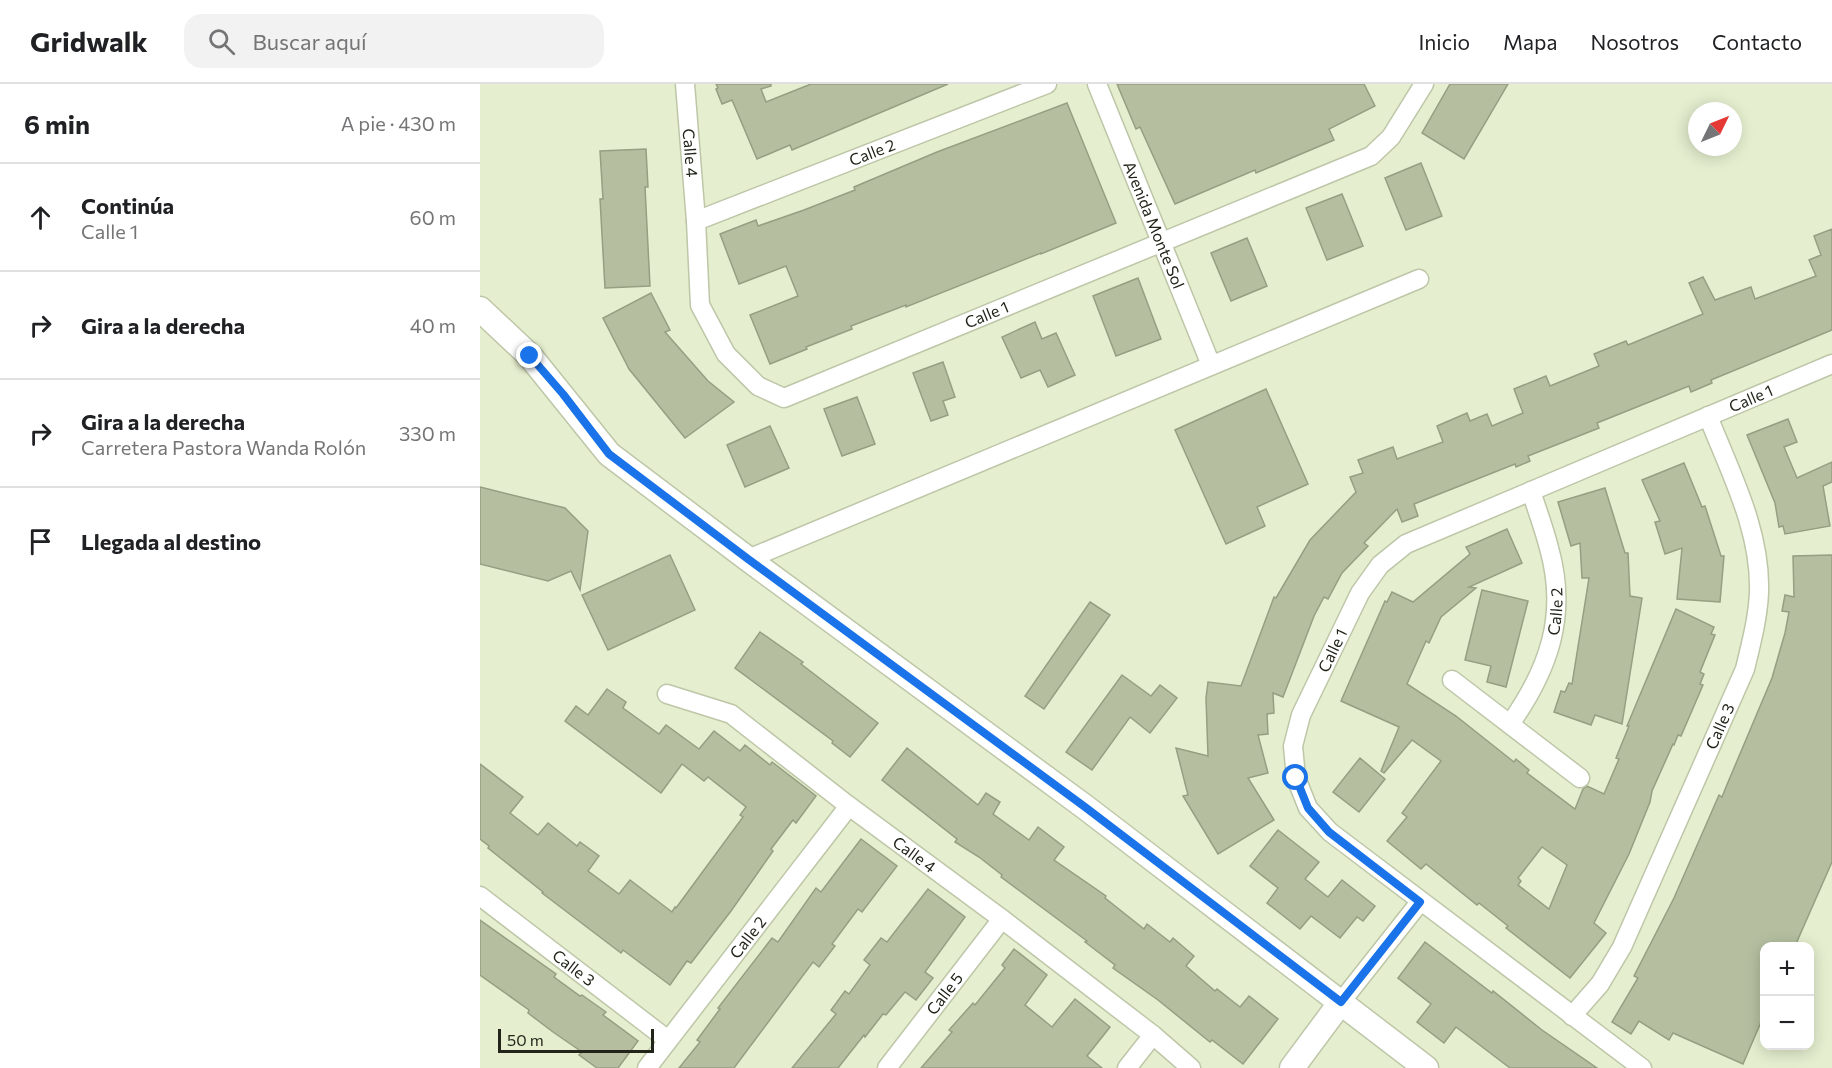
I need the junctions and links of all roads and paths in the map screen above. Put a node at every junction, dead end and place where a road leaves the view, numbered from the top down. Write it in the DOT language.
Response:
graph roads {
  1 [pos="686,84"];
  2 [pos="1047,84"];
  3 [pos="1097,84"];
  4 [pos="1424,84"];
  5 [pos="696,221"];
  6 [pos="1162,243"];
  7 [pos="1419,279"];
  8 [pos="480,309"];
  9 [pos="1832,363"];
  10 [pos="1211,365"];
  11 [pos="1708,416"];
  12 [pos="1530,491"];
  13 [pos="748,559"];
  14 [pos="1452,680"];
  15 [pos="667,694"];
  16 [pos="1510,724"];
  17 [pos="1580,778"];
  18 [pos="849,806"];
  19 [pos="480,896"];
  20 [pos="1420,902"];
  21 [pos="1002,919"];
  22 [pos="1341,1002"];
  23 [pos="1572,1016"];
  24 [pos="1153,1035"];
  25 [pos="668,1041"];
  26 [pos="647,1068"];
  27 [pos="887,1068"];
  28 [pos="1127,1068"];
  29 [pos="1191,1068"];
  30 [pos="1292,1068"];
  31 [pos="1425,1068"];
  32 [pos="1642,1068"];
  1 -- 5 [label="street, Calle 4"];
  2 -- 5 [label="street, Calle 2"];
  3 -- 6 [label="street, Avenida Monte Sol"];
  4 -- 6 [label="street, Calle 1"];
  5 -- 6 [label="street, Calle 1"];
  6 -- 10 [label="street, Avenida Monte Sol"];
  7 -- 10 [label="street"];
  8 -- 13 [label="street"];
  9 -- 11 [label="street, Calle 1"];
  10 -- 13 [label="street"];
  11 -- 12 [label="street, Calle 1"];
  11 -- 23 [label="street, Calle 3"];
  12 -- 16 [label="street, Calle 2"];
  12 -- 20 [label="street, Calle 1"];
  13 -- 22 [label="street"];
  14 -- 16 [label="street"];
  15 -- 18 [label="street, Calle 4"];
  16 -- 17 [label="street"];
  18 -- 21 [label="street, Calle 4"];
  18 -- 25 [label="street, Calle 2"];
  19 -- 25 [label="street, Calle 3"];
  20 -- 22 [label="street"];
  20 -- 23 [label="street, Calle 1"];
  21 -- 24 [label="street, Calle 4"];
  21 -- 27 [label="street, Calle 5"];
  22 -- 30 [label="street"];
  22 -- 31 [label="street"];
  23 -- 32 [label="street, Calle 1"];
  24 -- 28 [label="street"];
  24 -- 29 [label="street, Calle 4"];
  25 -- 26 [label="street, Calle 2"];
}
